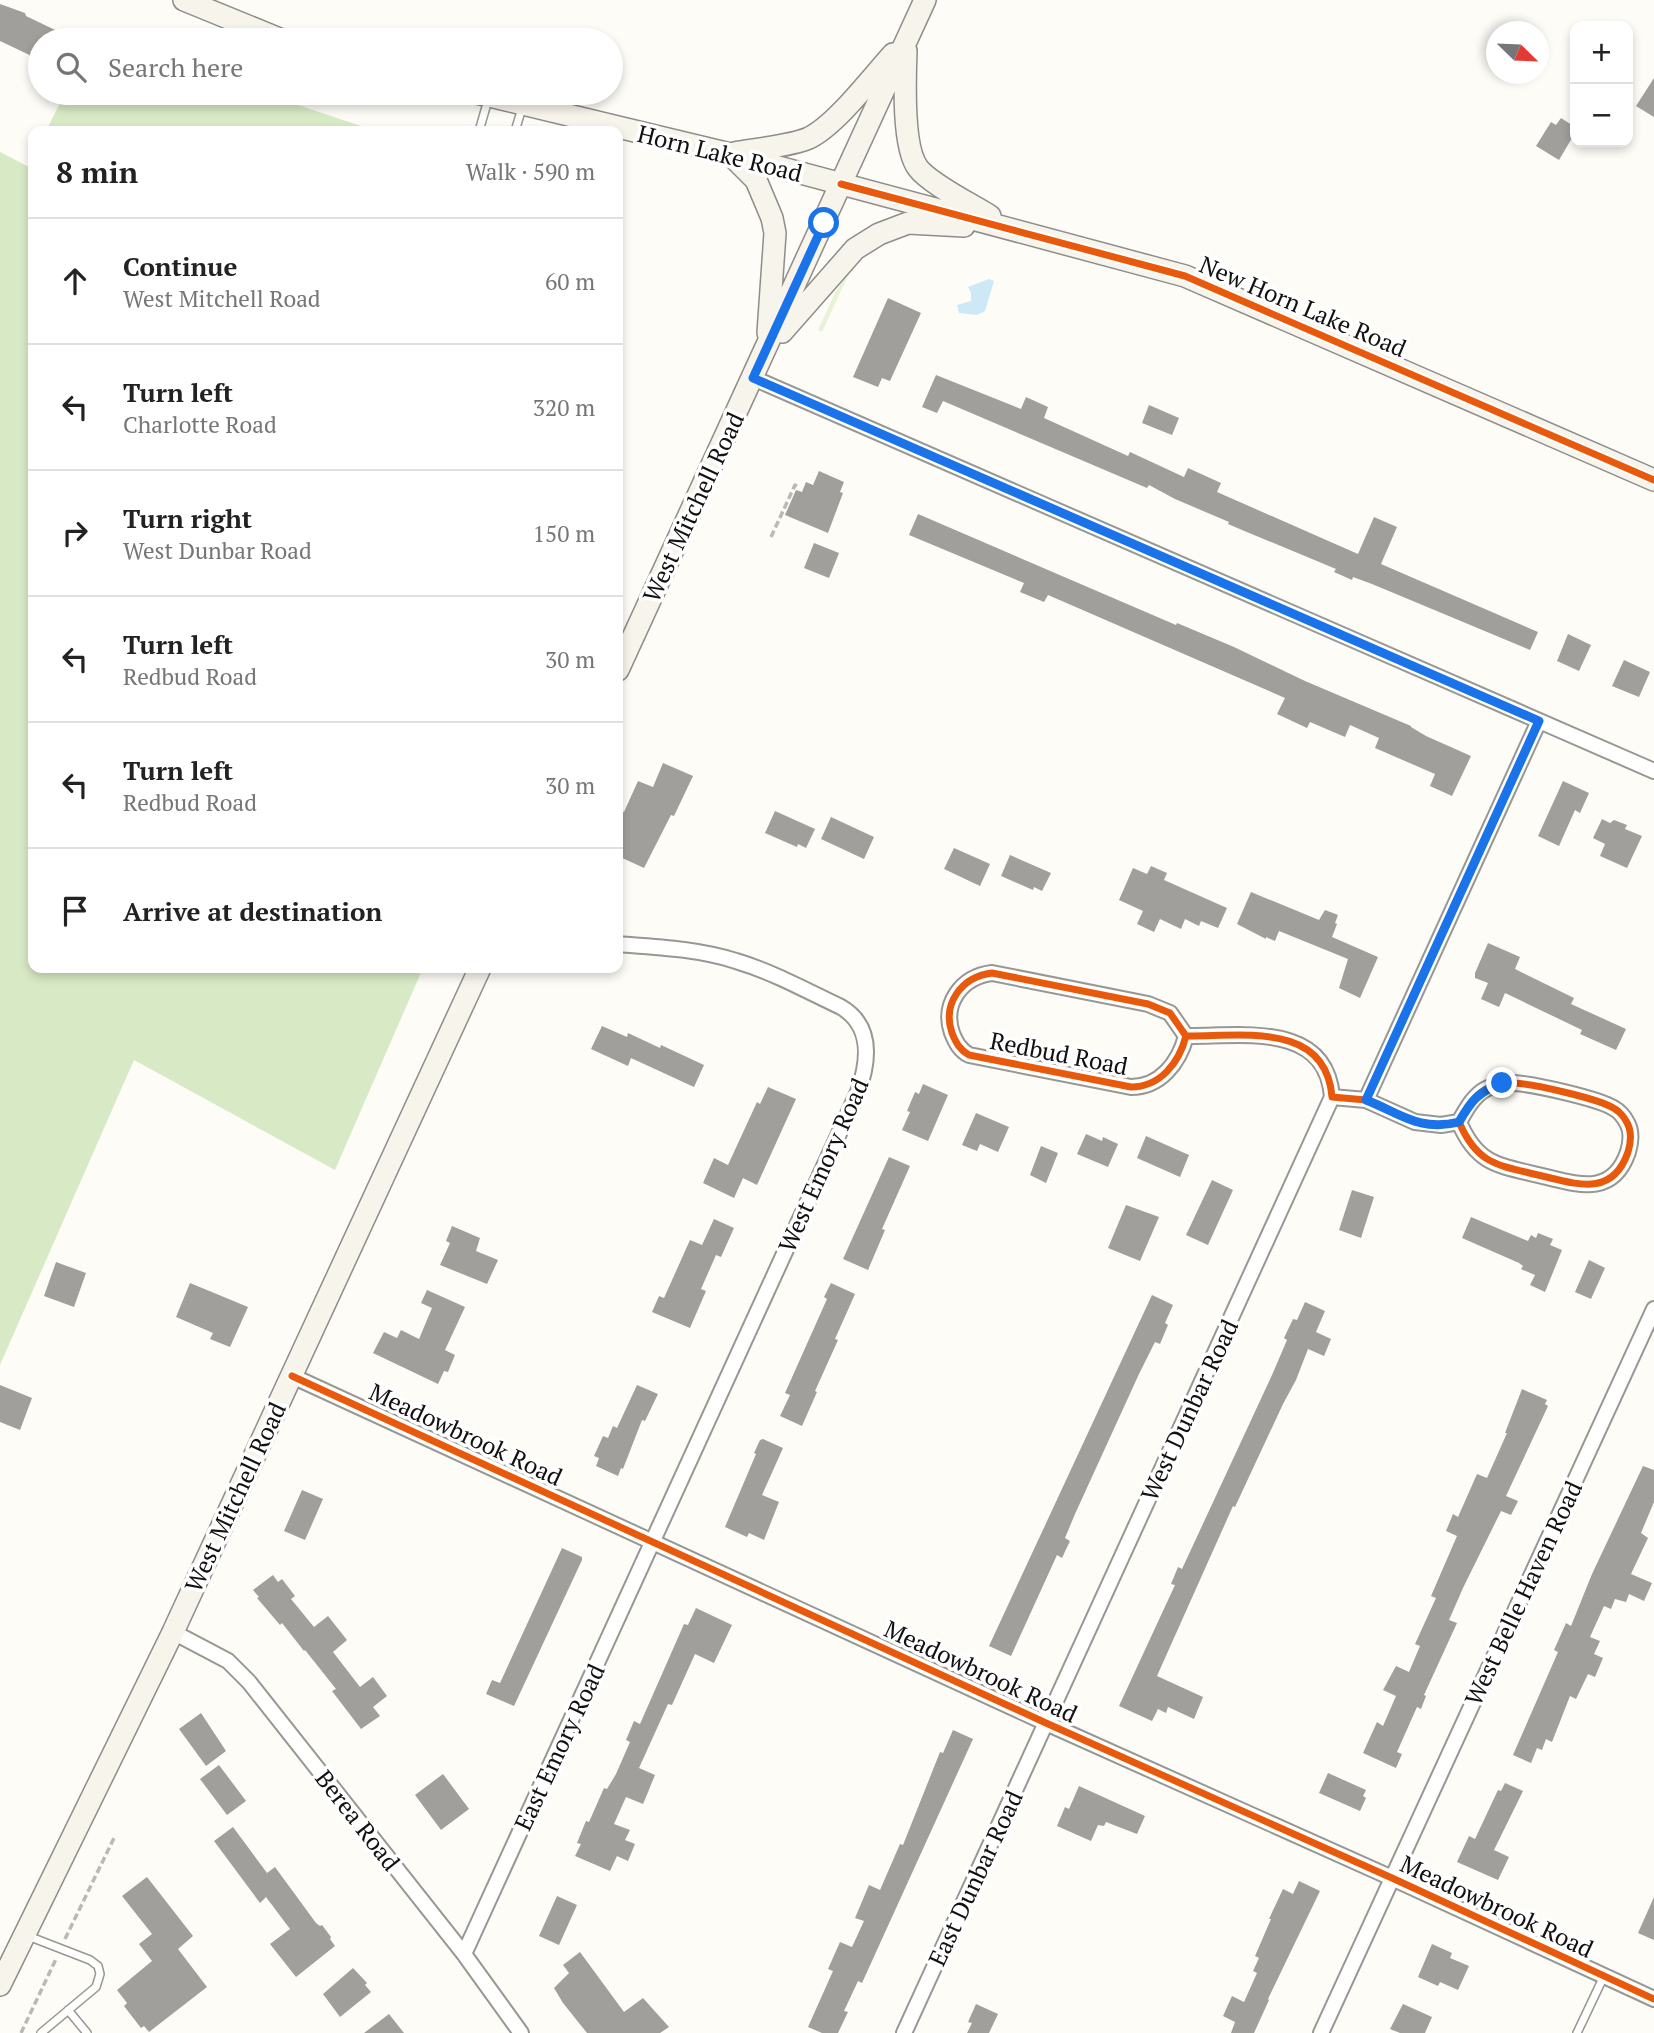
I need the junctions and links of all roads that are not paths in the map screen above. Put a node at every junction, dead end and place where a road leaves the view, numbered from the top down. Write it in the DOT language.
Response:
graph roads {
  1 [pos="184,0"];
  2 [pos="925,0"];
  3 [pos="253,28"];
  4 [pos="907,40"];
  5 [pos="482,105"];
  6 [pos="523,105"];
  7 [pos="480,126"];
  8 [pos="517,126"];
  9 [pos="612,126"];
  10 [pos="623,129"];
  11 [pos="730,154"];
  12 [pos="841,184"];
  13 [pos="1010,228"];
  14 [pos="766,349"];
  15 [pos="753,378"];
  16 [pos="1654,480"];
  17 [pos="623,659"];
  18 [pos="1539,721"];
  19 [pos="1654,771"];
  20 [pos="623,945"];
  21 [pos="478,973"];
  22 [pos="1186,1036"];
  23 [pos="1332,1097"];
  24 [pos="1366,1100"];
  25 [pos="1459,1122"];
  26 [pos="1654,1309"];
  27 [pos="292,1376"];
  28 [pos="654,1541"];
  29 [pos="173,1632"];
  30 [pos="1046,1723"];
  31 [pos="1392,1878"];
  32 [pos="24,1934"];
  33 [pos="464,1954"];
  34 [pos="1605,1976"];
  35 [pos="0,1985"];
  36 [pos="1654,2000"];
  37 [pos="68,2010"];
  38 [pos="41,2033"];
  39 [pos="87,2033"];
  40 [pos="521,2033"];
  41 [pos="904,2033"];
  42 [pos="1321,2033"];
  43 [pos="1577,2033"];
  1 -- 3 [label="main road"];
  2 -- 4 [label="main road, West Mitchell Road"];
  4 -- 11 [label="main road"];
  4 -- 12 [label="main road, West Mitchell Road"];
  4 -- 13 [label="main road"];
  5 -- 7 [label="lane"];
  6 -- 8 [label="lane"];
  6 -- 9 [label="main road, Horn Lake Road"];
  10 -- 11 [label="main road, Horn Lake Road"];
  11 -- 12 [label="main road, Horn Lake Road"];
  11 -- 14 [label="main road"];
  12 -- 13 [label="main road, New Horn Lake Road"];
  12 -- 14 [label="main road, West Mitchell Road"];
  13 -- 14 [label="main road"];
  13 -- 16 [label="main road, New Horn Lake Road"];
  14 -- 15 [label="main road, West Mitchell Road"];
  15 -- 17 [label="main road, West Mitchell Road"];
  15 -- 18 [label="street"];
  18 -- 19 [label="street"];
  18 -- 24 [label="street"];
  20 -- 28 [label="street, West Emory Road"];
  21 -- 27 [label="main road, West Mitchell Road"];
  22 -- 22 [label="street, Redbud Road"];
  22 -- 23 [label="street"];
  23 -- 24 [label="street"];
  23 -- 30 [label="street, West Dunbar Road"];
  24 -- 25 [label="street"];
  25 -- 25 [label="street"];
  26 -- 31 [label="street, West Belle Haven Road"];
  27 -- 28 [label="street, Meadowbrook Road"];
  27 -- 29 [label="main road, West Mitchell Road"];
  28 -- 30 [label="street, Meadowbrook Road"];
  28 -- 33 [label="street, East Emory Road"];
  29 -- 32 [label="main road, West Mitchell Road"];
  29 -- 33 [label="street, Berea Road"];
  30 -- 31 [label="street, Meadowbrook Road"];
  30 -- 41 [label="street, East Dunbar Road"];
  31 -- 34 [label="street, Meadowbrook Road"];
  31 -- 42 [label="street, West Belle Haven Road"];
  32 -- 35 [label="main road, West Mitchell Road"];
  32 -- 37 [label="lane"];
  33 -- 40 [label="street, Berea Road"];
  34 -- 36 [label="street, Meadowbrook Road"];
  34 -- 43 [label="lane"];
  37 -- 38 [label="lane"];
  37 -- 39 [label="lane"];
}
